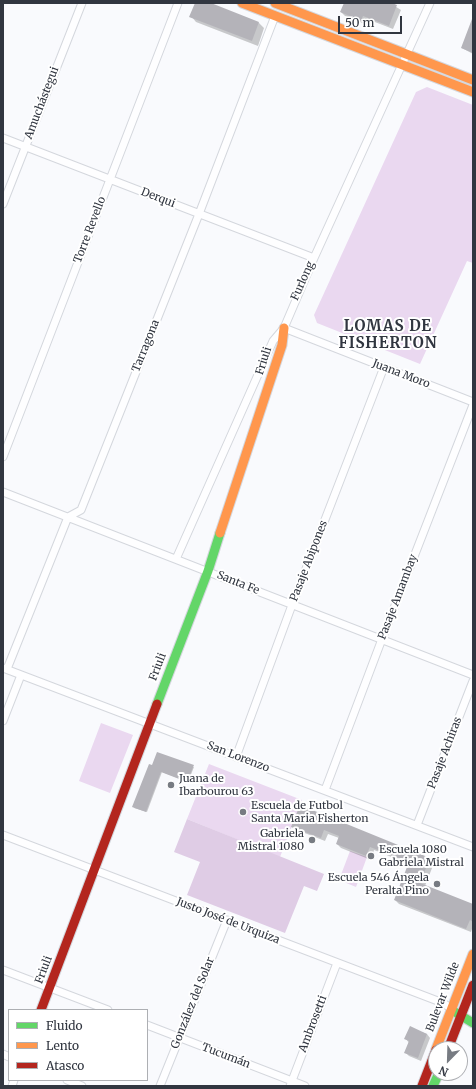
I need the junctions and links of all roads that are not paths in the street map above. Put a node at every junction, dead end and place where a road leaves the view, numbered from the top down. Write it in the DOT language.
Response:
graph roads {
  1 [pos="82,3"];
  2 [pos="178,3"];
  3 [pos="242,3"];
  4 [pos="276,3"];
  5 [pos="430,3"];
  6 [pos="275,16"];
  7 [pos="408,54"];
  8 [pos="403,66"];
  9 [pos="473,80"];
  10 [pos="473,92"];
  11 [pos="3,138"];
  12 [pos="25,147"];
  13 [pos="110,179"];
  14 [pos="3,204"];
  15 [pos="199,214"];
  16 [pos="314,258"];
  17 [pos="284,328"];
  18 [pos="384,367"];
  19 [pos="473,402"];
  20 [pos="473,405"];
  21 [pos="3,457"];
  22 [pos="3,492"];
  23 [pos="68,517"];
  24 [pos="176,559"];
  25 [pos="208,571"];
  26 [pos="292,605"];
  27 [pos="382,639"];
  28 [pos="5,668"];
  29 [pos="21,675"];
  30 [pos="473,675"];
  31 [pos="473,681"];
  32 [pos="3,721"];
  33 [pos="149,724"];
  34 [pos="236,757"];
  35 [pos="325,790"];
  36 [pos="417,825"];
  37 [pos="3,835"];
  38 [pos="473,847"];
  39 [pos="95,870"];
  40 [pos="227,920"];
  41 [pos="473,954"];
  42 [pos="337,963"];
  43 [pos="3,970"];
  44 [pos="473,985"];
  45 [pos="50,988"];
  46 [pos="41,1009"];
  47 [pos="105,1009"];
  48 [pos="452,1009"];
  49 [pos="461,1016"];
  50 [pos="473,1023"];
  51 [pos="148,1025"];
  52 [pos="180,1038"];
  53 [pos="439,1041"];
  54 [pos="451,1041"];
  55 [pos="428,1070"];
  56 [pos="70,1081"];
  57 [pos="291,1083"];
  58 [pos="82,1086"];
  59 [pos="160,1086"];
  60 [pos="305,1086"];
  61 [pos="422,1086"];
  1 -- 12 [label="street, Amuchástegui"];
  2 -- 13 [label="street, Torre Revello"];
  3 -- 6 [label="street"];
  4 -- 7 [label="street"];
  5 -- 7 [label="street, Furlong"];
  6 -- 8 [label="street"];
  6 -- 15 [label="street, Tarragona"];
  7 -- 8 [label="street, Furlong"];
  7 -- 9 [label="street"];
  8 -- 10 [label="street"];
  8 -- 16 [label="street, Furlong"];
  11 -- 12 [label="street, Derqui"];
  12 -- 13 [label="street, Derqui"];
  12 -- 14 [label="street, Amuchástegui"];
  13 -- 15 [label="street, Derqui"];
  13 -- 21 [label="street, Torre Revello"];
  15 -- 16 [label="street, Derqui"];
  15 -- 23 [label="street, Tarragona"];
  16 -- 17 [label="street, Furlong"];
  17 -- 18 [label="street, Juana Moro"];
  17 -- 24 [label="street, Furlong"];
  17 -- 25 [label="street, Friuli"];
  18 -- 19 [label="street, Juana Moro"];
  18 -- 26 [label="street, Pasaje Abipones"];
  20 -- 27 [label="street, Pasaje Amambay"];
  22 -- 23 [label="street, Santa Fe"];
  23 -- 24 [label="street, Santa Fe"];
  23 -- 28 [label="street, Tarragona"];
  24 -- 25 [label="street, Santa Fe"];
  25 -- 26 [label="street, Santa Fe"];
  25 -- 33 [label="street, Friuli"];
  26 -- 27 [label="street, Santa Fe"];
  26 -- 34 [label="street, Pasaje Abipones"];
  27 -- 30 [label="street, Santa Fe"];
  27 -- 35 [label="street, Pasaje Amambay"];
  28 -- 29 [label="street, San Lorenzo"];
  29 -- 32 [label="street"];
  29 -- 33 [label="street, San Lorenzo"];
  31 -- 36 [label="street, Pasaje Achiras"];
  33 -- 34 [label="street, San Lorenzo"];
  33 -- 39 [label="street, Friuli"];
  34 -- 35 [label="street, San Lorenzo"];
  35 -- 36 [label="street, San Lorenzo"];
  36 -- 38 [label="street, San Lorenzo"];
  37 -- 39 [label="street, Justo José de Urquiza"];
  39 -- 40 [label="street, Justo José de Urquiza"];
  39 -- 45 [label="street, Friuli"];
  40 -- 42 [label="street, Justo José de Urquiza"];
  40 -- 52 [label="street, González del Solar"];
  41 -- 48 [label="street, Bulevar Wilde"];
  42 -- 48 [label="street, Justo José de Urquiza"];
  42 -- 57 [label="street, Ambrosetti"];
  43 -- 45 [label="street"];
  44 -- 49 [label="street"];
  45 -- 46 [label="street, Friuli"];
  45 -- 47 [label="street"];
  48 -- 49 [label="street"];
  48 -- 53 [label="street, Bulevar Wilde"];
  49 -- 50 [label="street"];
  49 -- 54 [label="street"];
  51 -- 52 [label="street, Tucumán"];
  52 -- 57 [label="street, Tucumán"];
  52 -- 59 [label="street, González del Solar"];
  55 -- 61 [label="street, Bulevar Wilde"];
  56 -- 58 [label="street"];
  57 -- 60 [label="street, Tucumán"];
}
